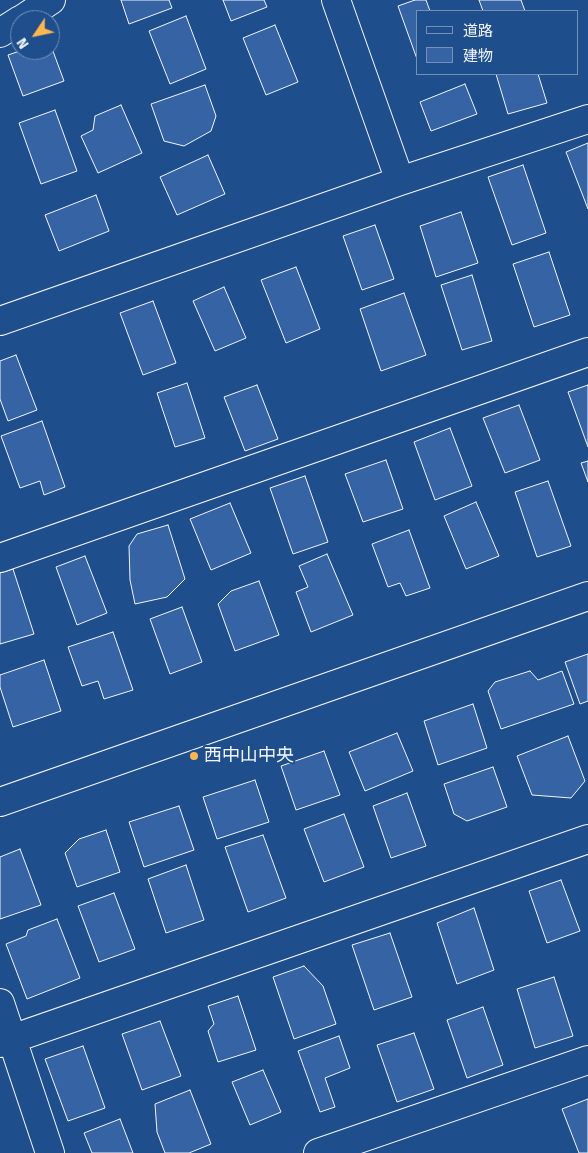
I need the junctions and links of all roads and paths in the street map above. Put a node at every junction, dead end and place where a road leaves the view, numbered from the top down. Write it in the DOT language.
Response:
graph roads {
  1 [pos="51,0"];
  2 [pos="336,0"];
  3 [pos="36,10"];
  4 [pos="588,119"];
  5 [pos="400,181"];
  6 [pos="0,321"];
  7 [pos="588,352"];
  8 [pos="0,558"];
  9 [pos="588,596"];
  10 [pos="0,802"];
  11 [pos="588,839"];
  12 [pos="0,1003"];
  13 [pos="6,1041"];
  14 [pos="588,1060"];
  15 [pos="50,1153"];
  16 [pos="318,1153"];
  1 -- 3 [label="street"];
  2 -- 5 [label="street"];
  4 -- 5 [label="street"];
  5 -- 6 [label="street"];
  7 -- 8 [label="street"];
  9 -- 10 [label="street"];
  11 -- 13 [label="street"];
  12 -- 13 [label="street"];
  13 -- 15 [label="street"];
  14 -- 16 [label="street"];
}
